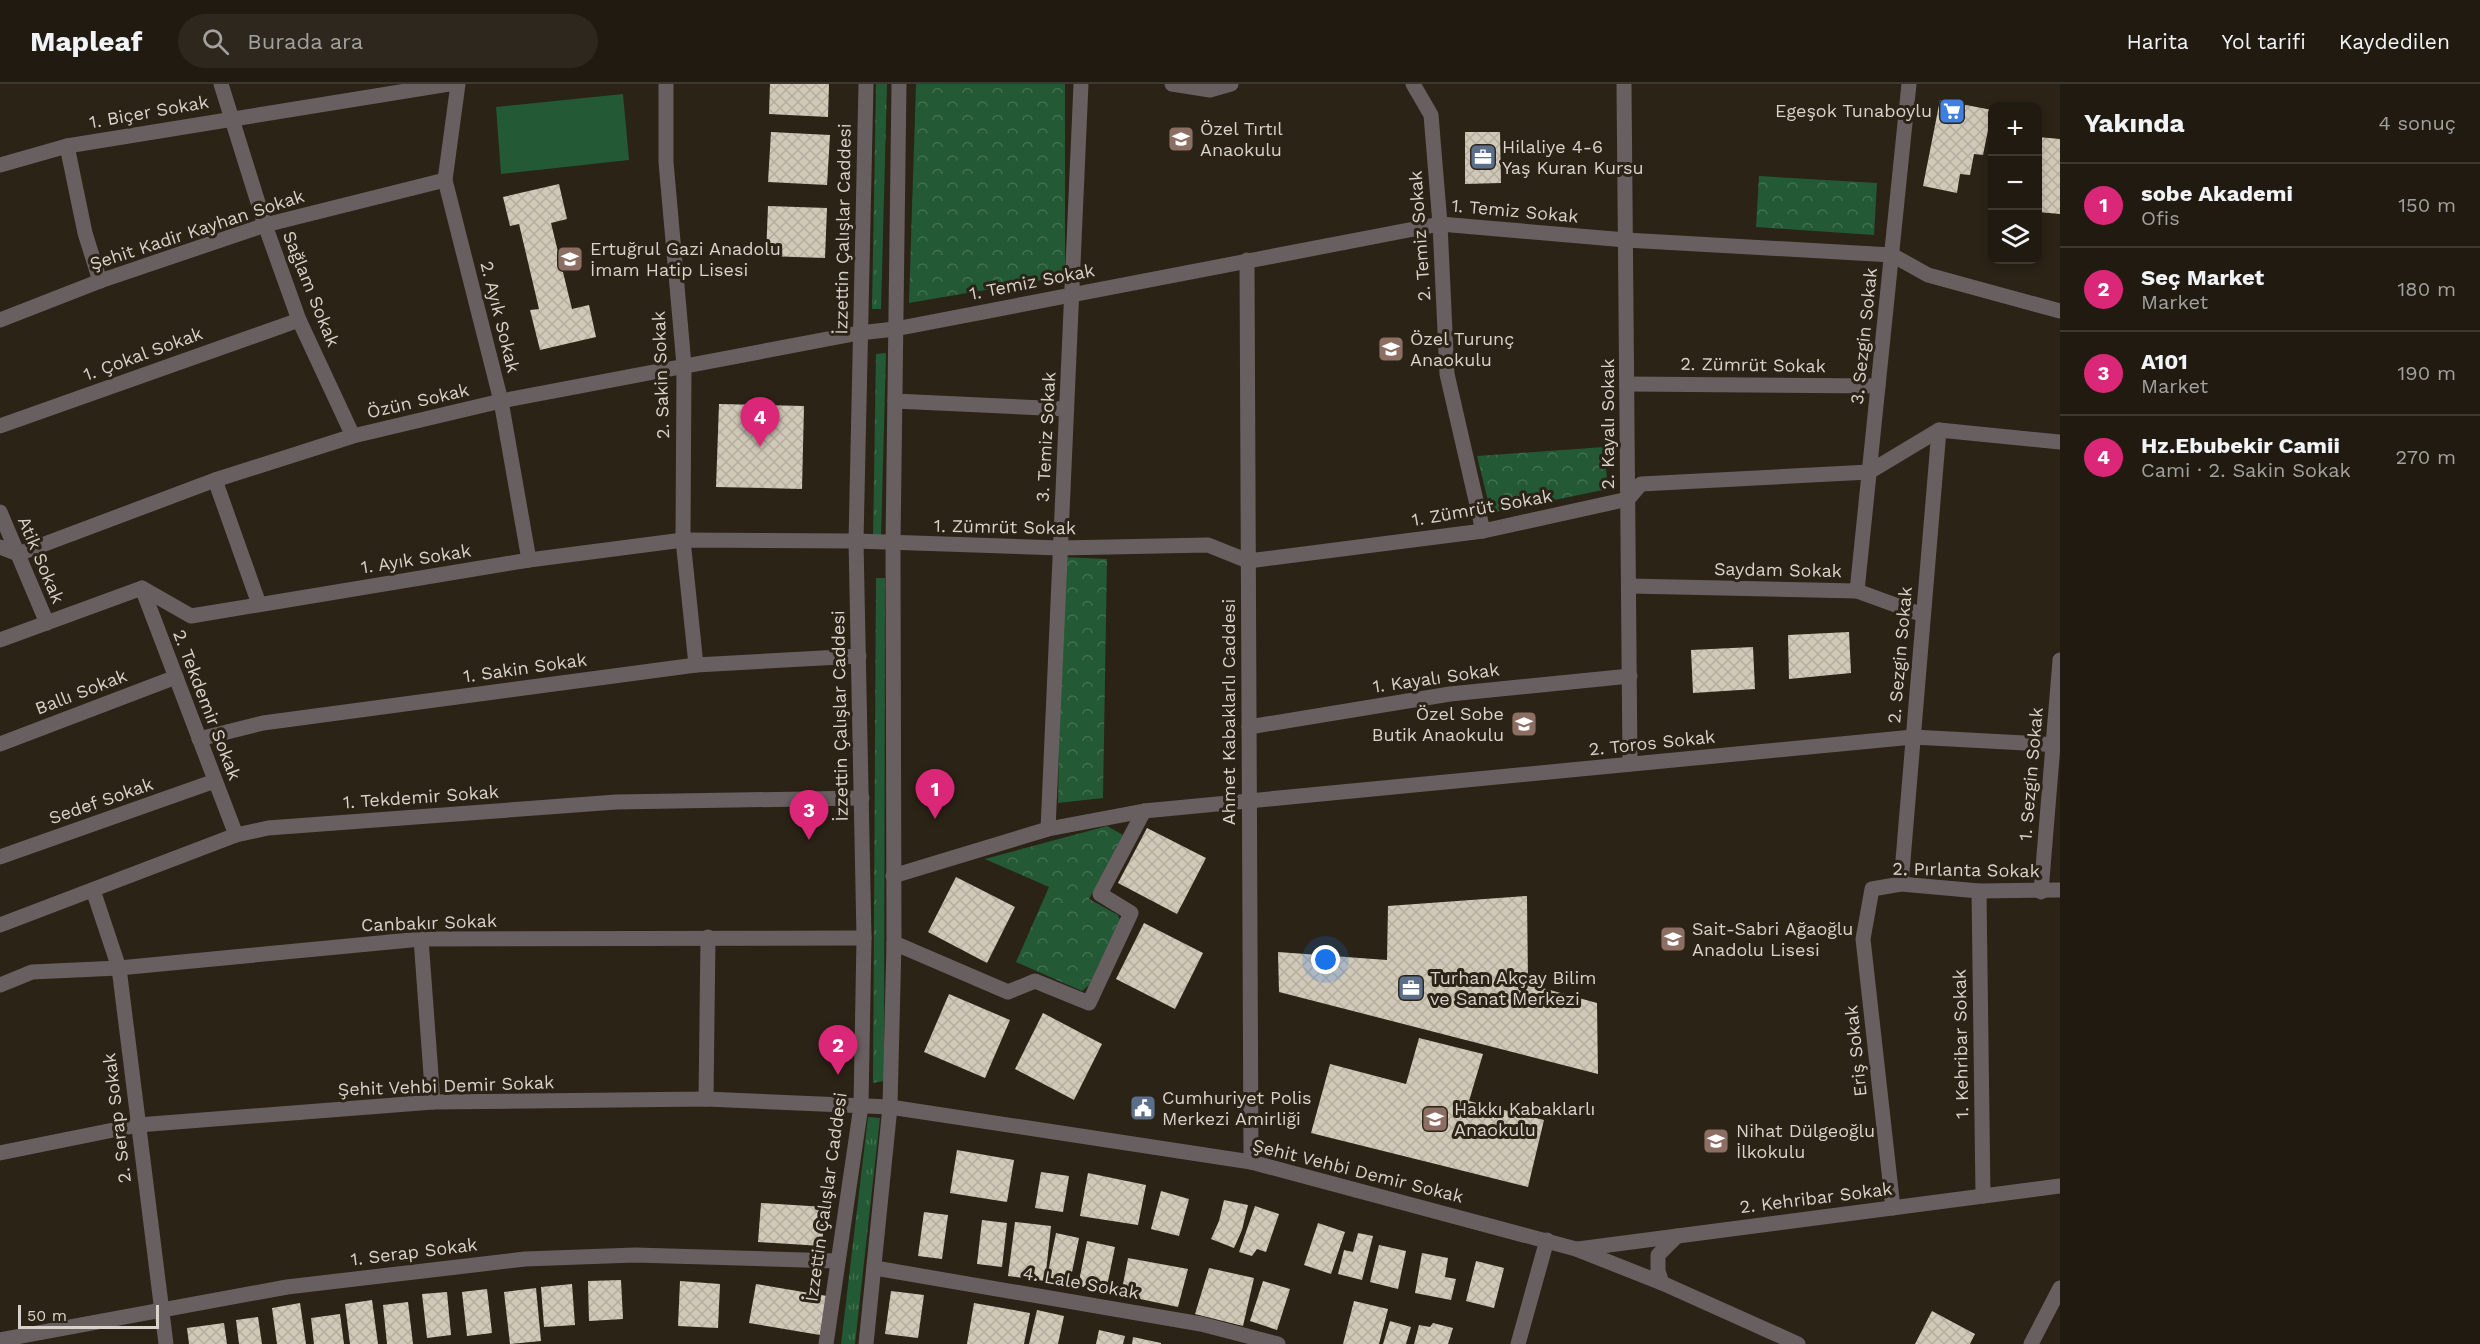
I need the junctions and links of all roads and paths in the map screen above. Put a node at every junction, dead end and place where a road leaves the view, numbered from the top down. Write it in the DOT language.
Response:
graph roads {
  1 [pos="221,84"];
  2 [pos="448,84"];
  3 [pos="458,84"];
  4 [pos="666,84"];
  5 [pos="866,84"];
  6 [pos="899,84"];
  7 [pos="1081,84"];
  8 [pos="1172,84"];
  9 [pos="1231,84"];
  10 [pos="1413,84"];
  11 [pos="1624,84"];
  12 [pos="1910,84"];
  13 [pos="231,118"];
  14 [pos="67,146"];
  15 [pos="0,165"];
  16 [pos="445,180"];
  17 [pos="1440,224"];
  18 [pos="264,225"];
  19 [pos="1626,240"];
  20 [pos="1892,255"];
  21 [pos="1247,260"];
  22 [pos="100,281"];
  23 [pos="1072,293"];
  24 [pos="2060,311"];
  25 [pos="0,320"];
  26 [pos="298,320"];
  27 [pos="895,329"];
  28 [pos="859,333"];
  29 [pos="684,365"];
  30 [pos="1627,384"];
  31 [pos="1878,386"];
  32 [pos="501,401"];
  33 [pos="895,401"];
  34 [pos="1066,409"];
  35 [pos="0,426"];
  36 [pos="1939,429"];
  37 [pos="353,436"];
  38 [pos="2060,442"];
  39 [pos="1869,472"];
  40 [pos="215,480"];
  41 [pos="1628,499"];
  42 [pos="0,512"];
  43 [pos="1483,531"];
  44 [pos="683,540"];
  45 [pos="856,541"];
  46 [pos="893,544"];
  47 [pos="0,547"];
  48 [pos="1060,548"];
  49 [pos="18,554"];
  50 [pos="529,560"];
  51 [pos="1248,561"];
  52 [pos="1629,586"];
  53 [pos="142,588"];
  54 [pos="1857,591"];
  55 [pos="259,604"];
  56 [pos="1923,615"];
  57 [pos="46,623"];
  58 [pos="0,640"];
  59 [pos="860,657"];
  60 [pos="2060,660"];
  61 [pos="696,665"];
  62 [pos="1630,676"];
  63 [pos="176,677"];
  64 [pos="1249,727"];
  65 [pos="1913,737"];
  66 [pos="199,739"];
  67 [pos="0,744"];
  68 [pos="2056,745"];
  69 [pos="1630,764"];
  70 [pos="215,781"];
  71 [pos="862,798"];
  72 [pos="1249,802"];
  73 [pos="1144,811"];
  74 [pos="1048,829"];
  75 [pos="236,835"];
  76 [pos="0,857"];
  77 [pos="893,876"];
  78 [pos="1901,884"];
  79 [pos="1872,889"];
  80 [pos="93,890"];
  81 [pos="2060,890"];
  82 [pos="1979,891"];
  83 [pos="2041,892"];
  84 [pos="0,925"];
  85 [pos="708,937"];
  86 [pos="864,938"];
  87 [pos="421,939"];
  88 [pos="894,943"];
  89 [pos="119,968"];
  90 [pos="0,985"];
  91 [pos="706,1099"];
  92 [pos="433,1102"];
  93 [pos="861,1106"];
  94 [pos="890,1107"];
  95 [pos="138,1125"];
  96 [pos="0,1153"];
  97 [pos="1251,1162"];
  98 [pos="2060,1186"];
  99 [pos="1983,1196"];
  100 [pos="1893,1208"];
  101 [pos="1677,1236"];
  102 [pos="1547,1240"];
  103 [pos="1576,1249"];
  104 [pos="838,1261"];
  105 [pos="875,1268"];
  106 [pos="1662,1283"];
  107 [pos="2060,1288"];
  108 [pos="161,1310"];
  109 [pos="0,1340"];
  110 [pos="166,1344"];
  111 [pos="826,1344"];
  112 [pos="866,1344"];
  113 [pos="1278,1344"];
  114 [pos="1518,1344"];
  115 [pos="1798,1344"];
  116 [pos="2031,1344"];
  1 -- 13 [label="street, Sağlam Sokak"];
  2 -- 13 [label="street, 1. Biçer Sokak"];
  3 -- 16 [label="street, 2. Ayık Sokak"];
  4 -- 29 [label="street, 2. Sakin Sokak"];
  5 -- 28 [label="street, İzzettin Çalışlar Caddesi"];
  6 -- 27 [label="street"];
  7 -- 23 [label="street, 3. Temiz Sokak"];
  8 -- 9 [label="street"];
  10 -- 17 [label="street, 2. Temiz Sokak"];
  11 -- 19 [label="street, 2. Kayalı Sokak"];
  12 -- 20 [label="street, 3. Sezgin Sokak"];
  13 -- 14 [label="street, 1. Biçer Sokak"];
  13 -- 18 [label="street, Sağlam Sokak"];
  14 -- 15 [label="street, 1. Biçer Sokak"];
  14 -- 22 [label="street"];
  16 -- 18 [label="street, Şehit Kadir Kayhan Sokak"];
  16 -- 32 [label="street, 2. Ayık Sokak"];
  17 -- 19 [label="street, 1. Temiz Sokak"];
  17 -- 21 [label="street, 1. Temiz Sokak"];
  17 -- 43 [label="street, 2. Temiz Sokak"];
  18 -- 22 [label="street, Şehit Kadir Kayhan Sokak"];
  18 -- 26 [label="street, Sağlam Sokak"];
  19 -- 20 [label="street, 1. Temiz Sokak"];
  19 -- 30 [label="street, 2. Kayalı Sokak"];
  20 -- 24 [label="street, 1. Temiz Sokak"];
  20 -- 31 [label="street, 3. Sezgin Sokak"];
  21 -- 23 [label="street, 1. Temiz Sokak"];
  21 -- 51 [label="street, Ahmet Kabaklarlı Caddesi"];
  22 -- 25 [label="street, Şehit Kadir Kayhan Sokak"];
  23 -- 27 [label="street, 1. Temiz Sokak"];
  23 -- 34 [label="street, 3. Temiz Sokak"];
  26 -- 35 [label="street, 1. Çokal Sokak"];
  26 -- 37 [label="street, Sağlam Sokak"];
  27 -- 28 [label="street, 1. Temiz Sokak"];
  27 -- 33 [label="street"];
  28 -- 29 [label="street, Özün Sokak"];
  28 -- 45 [label="street, İzzettin Çalışlar Caddesi"];
  29 -- 32 [label="street, Özün Sokak"];
  29 -- 44 [label="street, 2. Sakin Sokak"];
  30 -- 31 [label="street, 2. Zümrüt Sokak"];
  30 -- 41 [label="street, 2. Kayalı Sokak"];
  31 -- 39 [label="street, 3. Sezgin Sokak"];
  32 -- 37 [label="street, Özün Sokak"];
  32 -- 50 [label="street, 2. Ayık Sokak"];
  33 -- 34 [label="street"];
  33 -- 46 [label="street"];
  34 -- 48 [label="street, 3. Temiz Sokak"];
  36 -- 38 [label="street"];
  36 -- 39 [label="street, 1. Zümrüt Sokak"];
  36 -- 56 [label="street, 2. Sezgin Sokak"];
  37 -- 40 [label="street, Özün Sokak"];
  39 -- 41 [label="street, 1. Zümrüt Sokak"];
  39 -- 54 [label="street, 3. Sezgin Sokak"];
  40 -- 49 [label="street, Özün Sokak"];
  40 -- 55 [label="street"];
  41 -- 43 [label="street, 1. Zümrüt Sokak"];
  41 -- 52 [label="street, 2. Kayalı Sokak"];
  42 -- 49 [label="street, Atik Sokak"];
  43 -- 51 [label="street, 1. Zümrüt Sokak"];
  44 -- 45 [label="street, 1. Ayık Sokak"];
  44 -- 50 [label="street, 1. Ayık Sokak"];
  44 -- 61 [label="street, 2. Sakin Sokak"];
  45 -- 46 [label="street, 1. Zümrüt Sokak"];
  45 -- 59 [label="street, İzzettin Çalışlar Caddesi"];
  46 -- 48 [label="street, 1. Zümrüt Sokak"];
  46 -- 77 [label="street"];
  47 -- 49 [label="street"];
  48 -- 51 [label="street, 1. Zümrüt Sokak"];
  48 -- 74 [label="street, 3. Temiz Sokak"];
  49 -- 57 [label="street, Atik Sokak"];
  50 -- 55 [label="street, 1. Ayık Sokak"];
  51 -- 64 [label="street, Ahmet Kabaklarlı Caddesi"];
  52 -- 54 [label="street, Saydam Sokak"];
  52 -- 62 [label="street, 2. Kayalı Sokak"];
  53 -- 55 [label="street, 1. Ayık Sokak"];
  53 -- 57 [label="street"];
  53 -- 63 [label="street, 2. Tekdemir Sokak"];
  54 -- 56 [label="street, Saydam Sokak"];
  56 -- 65 [label="street, 2. Sezgin Sokak"];
  57 -- 58 [label="street"];
  59 -- 61 [label="street, 1. Sakin Sokak"];
  59 -- 71 [label="street, İzzettin Çalışlar Caddesi"];
  60 -- 68 [label="street, 1. Sezgin Sokak"];
  61 -- 66 [label="street, 1. Sakin Sokak"];
  62 -- 64 [label="street, 1. Kayalı Sokak"];
  62 -- 69 [label="street, 2. Kayalı Sokak"];
  63 -- 66 [label="street, 2. Tekdemir Sokak"];
  63 -- 67 [label="street, Ballı Sokak"];
  64 -- 72 [label="street, Ahmet Kabaklarlı Caddesi"];
  65 -- 68 [label="street, 2. Toros Sokak"];
  65 -- 69 [label="street, 2. Toros Sokak"];
  65 -- 78 [label="street, 2. Sezgin Sokak"];
  66 -- 70 [label="street, 2. Tekdemir Sokak"];
  68 -- 83 [label="street, 1. Sezgin Sokak"];
  69 -- 72 [label="street, 2. Toros Sokak"];
  70 -- 75 [label="street, 2. Tekdemir Sokak"];
  70 -- 76 [label="street, Sedef Sokak"];
  71 -- 75 [label="street, 1. Tekdemir Sokak"];
  71 -- 86 [label="street, İzzettin Çalışlar Caddesi"];
  72 -- 73 [label="street, 2. Toros Sokak"];
  72 -- 97 [label="street, Ahmet Kabaklarlı Caddesi"];
  73 -- 74 [label="street, 2. Toros Sokak"];
  73 -- 88 [label="street"];
  74 -- 77 [label="street, 2. Toros Sokak"];
  75 -- 80 [label="street, 1. Tekdemir Sokak"];
  77 -- 88 [label="street"];
  78 -- 79 [label="street, 2. Pırlanta Sokak"];
  78 -- 82 [label="street, 2. Pırlanta Sokak"];
  79 -- 100 [label="street, Eriş Sokak"];
  80 -- 84 [label="street, 1. Tekdemir Sokak"];
  80 -- 89 [label="street, 2. Serap Sokak"];
  81 -- 83 [label="street, 2. Pırlanta Sokak"];
  82 -- 83 [label="street, 2. Pırlanta Sokak"];
  82 -- 99 [label="street, 1. Kehribar Sokak"];
  85 -- 86 [label="street, Canbakır Sokak"];
  85 -- 87 [label="street, Canbakır Sokak"];
  85 -- 91 [label="street"];
  86 -- 93 [label="street, İzzettin Çalışlar Caddesi"];
  87 -- 89 [label="street, Canbakır Sokak"];
  87 -- 92 [label="street"];
  88 -- 94 [label="street"];
  89 -- 90 [label="street, Canbakır Sokak"];
  89 -- 95 [label="street, 2. Serap Sokak"];
  91 -- 92 [label="street, Şehit Vehbi Demir Sokak"];
  91 -- 93 [label="street, Şehit Vehbi Demir Sokak"];
  92 -- 95 [label="street, Şehit Vehbi Demir Sokak"];
  93 -- 94 [label="street, Şehit Vehbi Demir Sokak"];
  93 -- 104 [label="street, İzzettin Çalışlar Caddesi"];
  94 -- 97 [label="street, Şehit Vehbi Demir Sokak"];
  94 -- 105 [label="street"];
  95 -- 96 [label="street, Şehit Vehbi Demir Sokak"];
  95 -- 108 [label="street, 2. Serap Sokak"];
  97 -- 102 [label="street, Şehit Vehbi Demir Sokak"];
  98 -- 99 [label="street, 2. Kehribar Sokak"];
  99 -- 100 [label="street, 2. Kehribar Sokak"];
  100 -- 101 [label="street, 2. Kehribar Sokak"];
  101 -- 103 [label="street, 2. Kehribar Sokak"];
  101 -- 106 [label="street"];
  102 -- 103 [label="street, Şehit Vehbi Demir Sokak"];
  102 -- 114 [label="street"];
  103 -- 106 [label="street, Şehit Vehbi Demir Sokak"];
  104 -- 108 [label="street, 1. Serap Sokak"];
  104 -- 111 [label="street, İzzettin Çalışlar Caddesi"];
  105 -- 112 [label="street"];
  105 -- 113 [label="street, 4. Lale Sokak"];
  106 -- 115 [label="street, Şehit Vehbi Demir Sokak"];
  107 -- 116 [label="street"];
  108 -- 109 [label="street, 1. Serap Sokak"];
  108 -- 110 [label="street, 2. Serap Sokak"];
}
